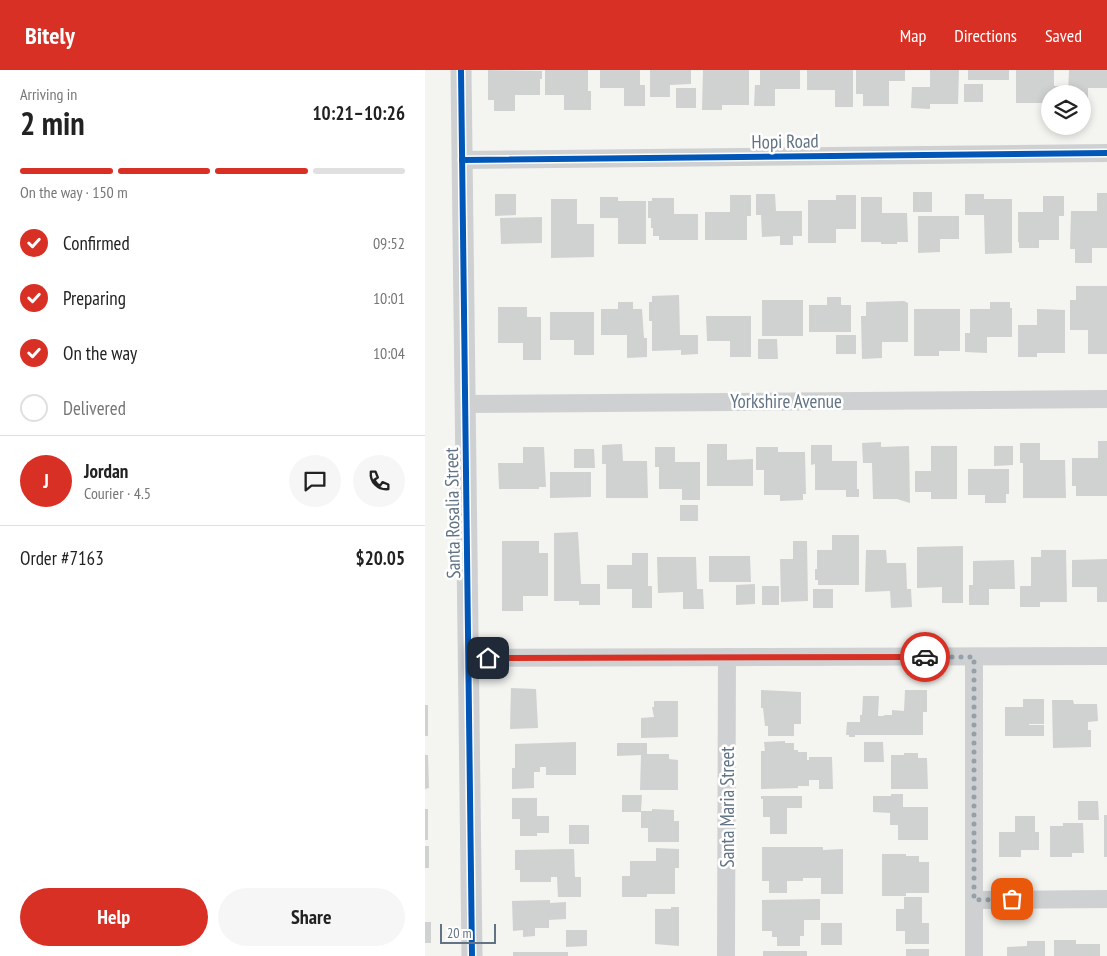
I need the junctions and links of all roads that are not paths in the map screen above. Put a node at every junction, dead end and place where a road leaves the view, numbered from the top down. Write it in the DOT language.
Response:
graph roads {
  1 [pos="461,70"];
  2 [pos="1107,153"];
  3 [pos="463,160"];
  4 [pos="1107,399"];
  5 [pos="465,404"];
  6 [pos="1107,656"];
  7 [pos="727,657"];
  8 [pos="974,657"];
  9 [pos="468,658"];
  10 [pos="1107,898"];
  11 [pos="974,900"];
  12 [pos="472,956"];
  13 [pos="727,956"];
  14 [pos="974,956"];
  1 -- 3 [label="street, Santa Rosalia Street"];
  2 -- 3 [label="street, Hopi Road"];
  3 -- 5 [label="street, Santa Rosalia Street"];
  4 -- 5 [label="street, Yorkshire Avenue"];
  5 -- 9 [label="street, Santa Rosalia Street"];
  6 -- 8 [label="street"];
  7 -- 8 [label="street"];
  7 -- 9 [label="street"];
  7 -- 13 [label="street, Santa Maria Street"];
  8 -- 11 [label="street"];
  9 -- 12 [label="street, Santa Rosalia Street"];
  10 -- 11 [label="street"];
  11 -- 14 [label="street"];
}
